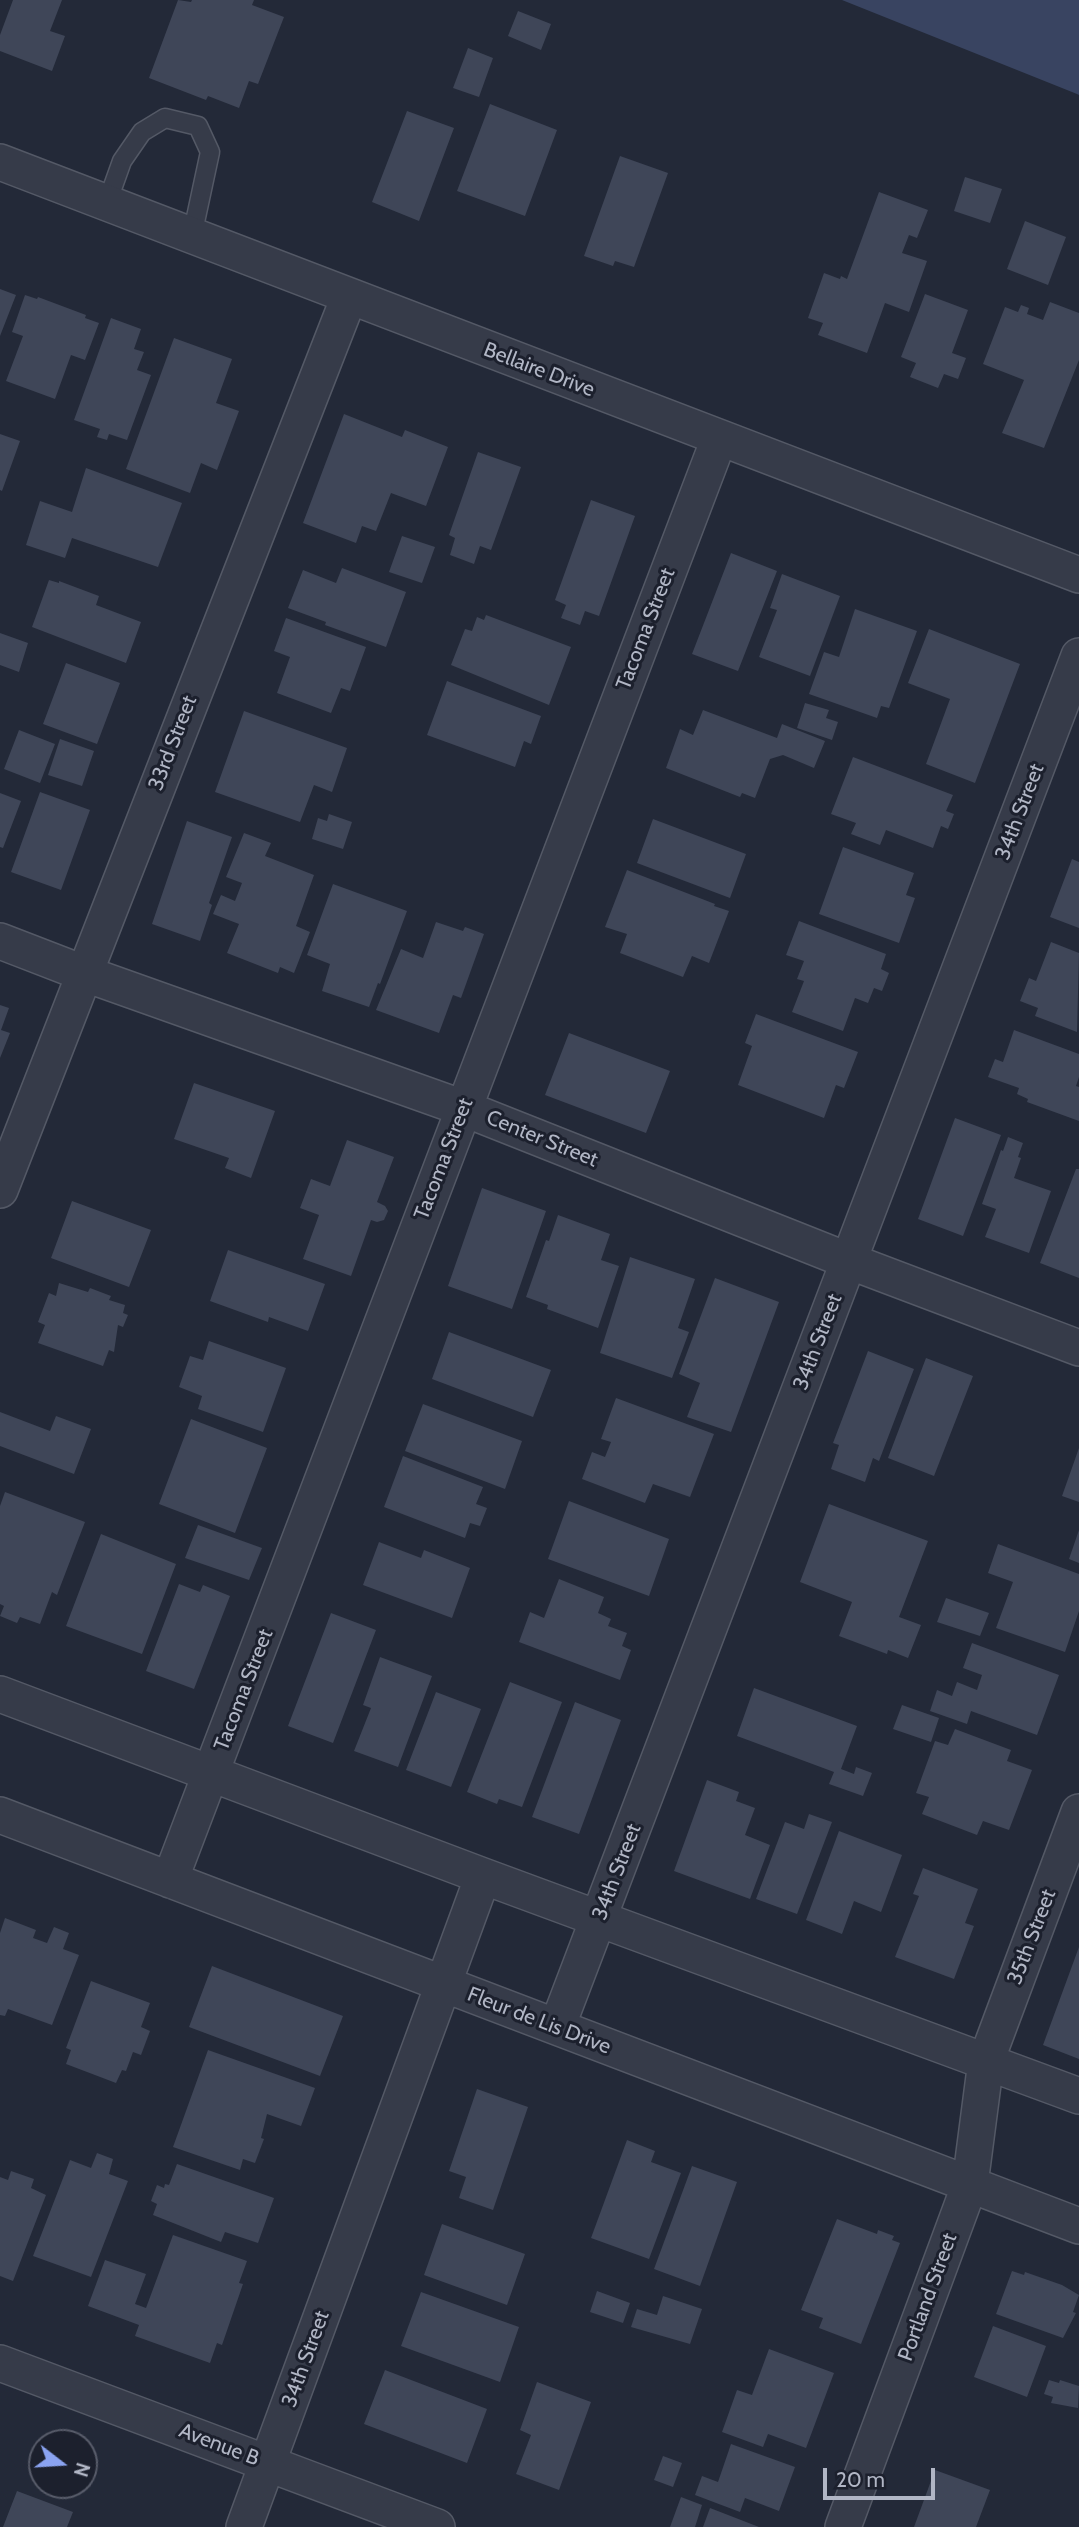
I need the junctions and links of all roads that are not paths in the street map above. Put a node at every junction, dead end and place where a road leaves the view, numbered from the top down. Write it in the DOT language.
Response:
graph roads {
  1 [pos="0,162"];
  2 [pos="107,203"];
  3 [pos="191,236"];
  4 [pos="349,297"];
  5 [pos="719,439"];
  6 [pos="1079,575"];
  7 [pos="1079,656"];
  8 [pos="0,941"];
  9 [pos="83,974"];
  10 [pos="463,1108"];
  11 [pos="0,1190"];
  12 [pos="849,1261"];
  13 [pos="1079,1348"];
  14 [pos="0,1694"];
  15 [pos="212,1775"];
  16 [pos="1079,1812"];
  17 [pos="0,1815"];
  18 [pos="483,1876"];
  19 [pos="170,1880"];
  20 [pos="599,1918"];
  21 [pos="442,1983"];
  22 [pos="556,2027"];
  23 [pos="986,2061"];
  24 [pos="1079,2096"];
  25 [pos="970,2184"];
  26 [pos="1079,2226"];
  27 [pos="0,2363"];
  28 [pos="268,2464"];
  29 [pos="244,2527"];
  30 [pos="437,2527"];
  31 [pos="843,2527"];
  1 -- 2 [label="street, Bellaire Drive"];
  2 -- 3 [label="street, Bellaire Drive"];
  2 -- 3 [label="lane"];
  3 -- 4 [label="street, Bellaire Drive"];
  4 -- 5 [label="street, Bellaire Drive"];
  4 -- 9 [label="street, 33rd Street"];
  5 -- 6 [label="street, Bellaire Drive"];
  5 -- 10 [label="street, Tacoma Street"];
  7 -- 12 [label="street, 34th Street"];
  8 -- 9 [label="street, Center Street"];
  9 -- 10 [label="street, Center Street"];
  9 -- 11 [label="street, 33rd Street"];
  10 -- 12 [label="street, Center Street"];
  10 -- 15 [label="street, Tacoma Street"];
  12 -- 13 [label="street, Center Street"];
  12 -- 20 [label="street, 34th Street"];
  14 -- 15 [label="street"];
  15 -- 18 [label="street"];
  15 -- 19 [label="street, Tacoma Street"];
  16 -- 23 [label="street, 35th Street"];
  17 -- 19 [label="street, Fleur de Lis Drive"];
  18 -- 20 [label="street"];
  18 -- 21 [label="street, 34th Street"];
  19 -- 21 [label="street, Fleur de Lis Drive"];
  20 -- 22 [label="street, 34th Street"];
  20 -- 23 [label="street"];
  21 -- 22 [label="street, Fleur de Lis Drive"];
  21 -- 28 [label="street, 34th Street"];
  22 -- 25 [label="street, Fleur de Lis Drive"];
  23 -- 24 [label="street"];
  23 -- 25 [label="street, Portland Street"];
  25 -- 26 [label="street, Fleur de Lis Drive"];
  25 -- 31 [label="street, Portland Street"];
  27 -- 28 [label="street, Avenue B"];
  28 -- 29 [label="street, 34th Street"];
  28 -- 30 [label="street, Avenue B"];
}
